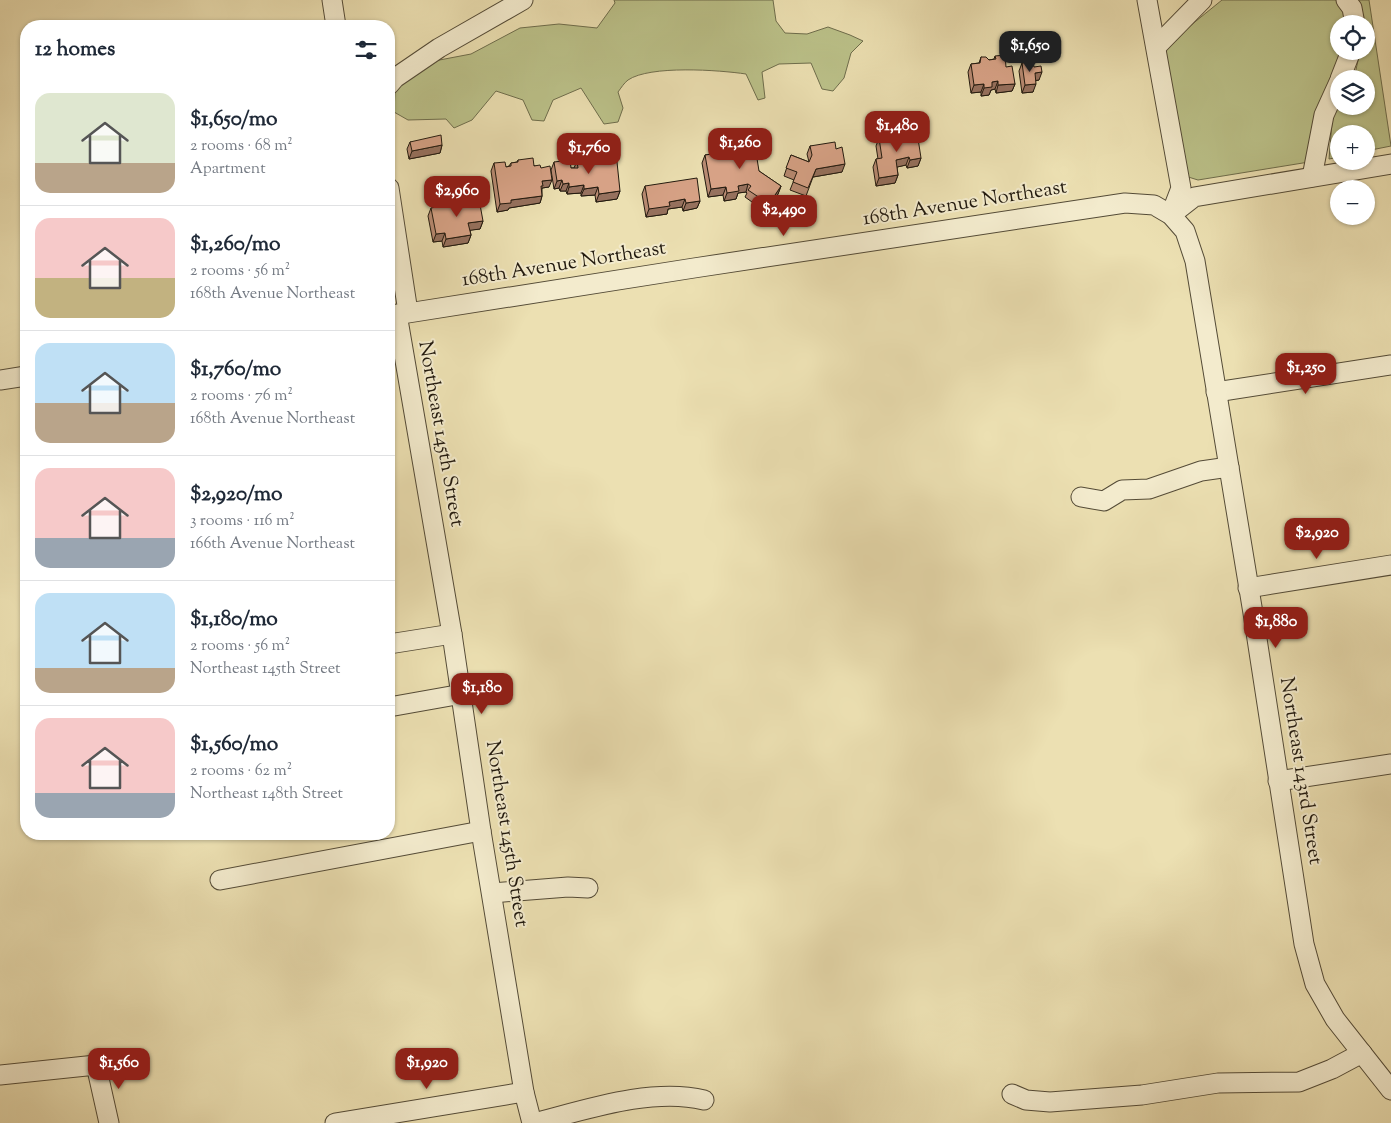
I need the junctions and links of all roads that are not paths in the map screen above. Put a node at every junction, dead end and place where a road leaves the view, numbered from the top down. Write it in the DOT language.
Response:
graph roads {
  1 [pos="332,0"];
  2 [pos="523,0"];
  3 [pos="1147,0"];
  4 [pos="1202,0"];
  5 [pos="1346,0"];
  6 [pos="1353,15"];
  7 [pos="335,20"];
  8 [pos="1156,47"];
  9 [pos="395,78"];
  10 [pos="1330,101"];
  11 [pos="1391,164"];
  12 [pos="1312,177"];
  13 [pos="1171,215"];
  14 [pos="395,272"];
  15 [pos="398,314"];
  16 [pos="1391,365"];
  17 [pos="20,377"];
  18 [pos="0,380"];
  19 [pos="1216,392"];
  20 [pos="1229,467"];
  21 [pos="1080,498"];
  22 [pos="1391,565"];
  23 [pos="1248,588"];
  24 [pos="452,634"];
  25 [pos="395,643"];
  26 [pos="462,694"];
  27 [pos="395,706"];
  28 [pos="1391,764"];
  29 [pos="1278,781"];
  30 [pos="482,831"];
  31 [pos="380,842"];
  32 [pos="220,880"];
  33 [pos="588,888"];
  34 [pos="492,893"];
  35 [pos="1362,1053"];
  36 [pos="0,1075"];
  37 [pos="1391,1090"];
  38 [pos="524,1092"];
  39 [pos="1012,1094"];
  40 [pos="704,1100"];
  41 [pos="109,1123"];
  42 [pos="335,1123"];
  43 [pos="533,1123"];
  1 -- 7 [label="street"];
  2 -- 9 [label="street"];
  3 -- 8 [label="street"];
  4 -- 8 [label="street"];
  5 -- 6 [label="street"];
  8 -- 13 [label="street"];
  10 -- 12 [label="street"];
  11 -- 12 [label="street"];
  12 -- 13 [label="street"];
  13 -- 15 [label="street, 168th Avenue Northeast"];
  13 -- 19 [label="street, Northeast 143rd Street"];
  14 -- 15 [label="street, Northeast 145th Street"];
  15 -- 24 [label="street, Northeast 145th Street"];
  16 -- 19 [label="street"];
  17 -- 18 [label="street"];
  19 -- 20 [label="street, Northeast 143rd Street"];
  20 -- 21 [label="street"];
  20 -- 23 [label="street, Northeast 143rd Street"];
  22 -- 23 [label="street"];
  23 -- 29 [label="street, Northeast 143rd Street"];
  24 -- 25 [label="street"];
  24 -- 26 [label="street, Northeast 145th Street"];
  26 -- 27 [label="street"];
  26 -- 30 [label="street, Northeast 145th Street"];
  28 -- 29 [label="street"];
  29 -- 35 [label="street, Northeast 143rd Street"];
  30 -- 31 [label="street"];
  30 -- 34 [label="street, Northeast 145th Street"];
  31 -- 32 [label="street"];
  33 -- 34 [label="street"];
  34 -- 38 [label="street, Northeast 145th Street"];
  35 -- 37 [label="street, Northeast 143rd Street"];
  35 -- 39 [label="street"];
  36 -- 41 [label="street"];
  38 -- 42 [label="street"];
  38 -- 43 [label="street, Northeast 145th Street"];
  40 -- 43 [label="street"];
}
